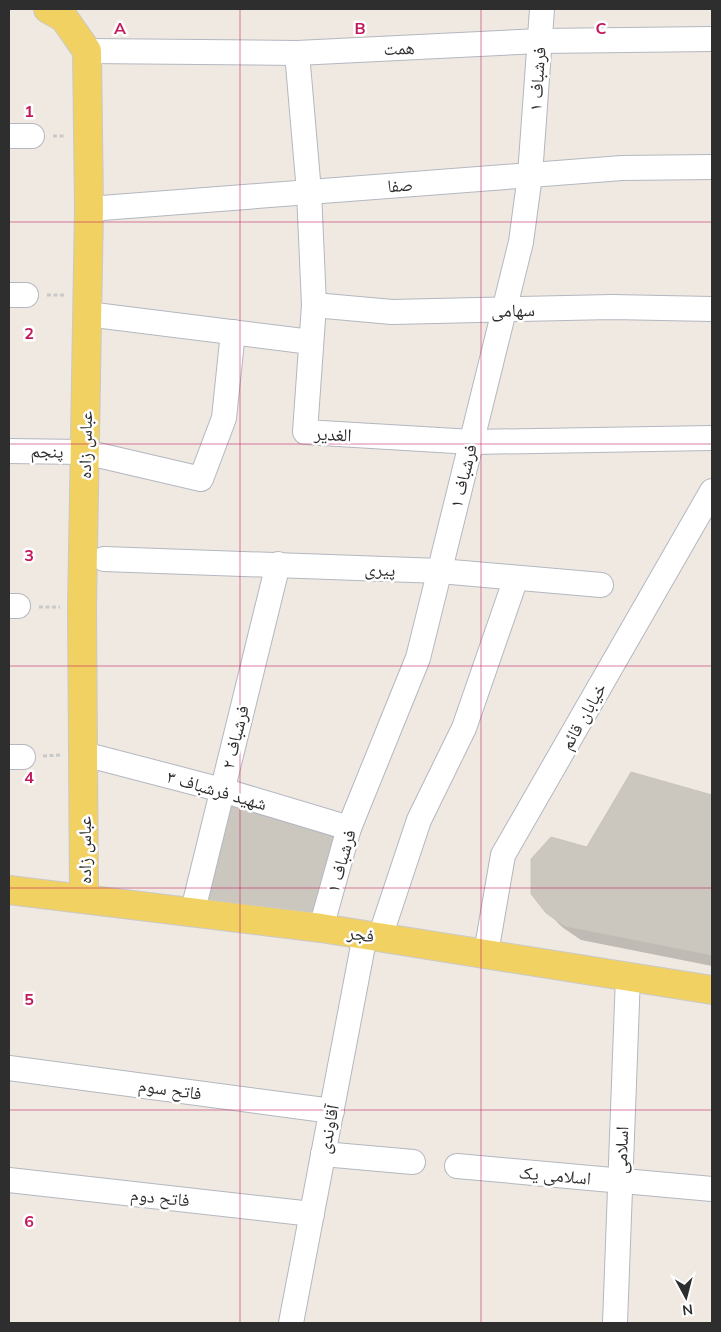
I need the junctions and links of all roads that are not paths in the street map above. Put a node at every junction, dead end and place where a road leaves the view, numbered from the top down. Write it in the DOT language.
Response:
graph roads {
  1 [pos="48,9"];
  2 [pos="542,9"];
  3 [pos="540,41"];
  4 [pos="710,41"];
  5 [pos="86,51"];
  6 [pos="297,53"];
  7 [pos="712,167"];
  8 [pos="530,175"];
  9 [pos="309,192"];
  10 [pos="89,209"];
  11 [pos="87,304"];
  12 [pos="314,305"];
  13 [pos="712,309"];
  14 [pos="503,310"];
  15 [pos="233,332"];
  16 [pos="311,342"];
  17 [pos="712,438"];
  18 [pos="472,442"];
  19 [pos="9,451"];
  20 [pos="85,452"];
  21 [pos="712,491"];
  22 [pos="104,559"];
  23 [pos="278,564"];
  24 [pos="440,572"];
  25 [pos="516,578"];
  26 [pos="601,585"];
  27 [pos="84,754"];
  28 [pos="222,790"];
  29 [pos="349,828"];
  30 [pos="9,890"];
  31 [pos="84,898"];
  32 [pos="193,910"];
  33 [pos="321,928"];
  34 [pos="373,936"];
  35 [pos="486,953"];
  36 [pos="628,976"];
  37 [pos="712,990"];
  38 [pos="9,1068"];
  39 [pos="332,1111"];
  40 [pos="324,1154"];
  41 [pos="413,1162"];
  42 [pos="457,1166"];
  43 [pos="9,1180"];
  44 [pos="620,1181"];
  45 [pos="712,1189"];
  46 [pos="312,1214"];
  47 [pos="291,1323"];
  48 [pos="615,1323"];
  1 -- 5 [label="main road"];
  2 -- 3 [label="street, فرشباف ۱"];
  3 -- 4 [label="street, همت"];
  3 -- 6 [label="street, همت"];
  3 -- 8 [label="street, فرشباف ۱"];
  5 -- 6 [label="street, همت"];
  5 -- 10 [label="main road, عباس زاده"];
  6 -- 9 [label="street, الغدیر"];
  7 -- 8 [label="street, صفا"];
  8 -- 9 [label="street, صفا"];
  8 -- 14 [label="street, فرشباف ۱"];
  9 -- 10 [label="street, صفا"];
  9 -- 12 [label="street, الغدیر"];
  10 -- 11 [label="main road, عباس زاده"];
  11 -- 15 [label="street"];
  11 -- 20 [label="main road, عباس زاده"];
  12 -- 14 [label="street, سهامی"];
  12 -- 16 [label="street, الغدیر"];
  13 -- 14 [label="street, سهامی"];
  14 -- 18 [label="street, فرشباف ۱"];
  15 -- 16 [label="street"];
  15 -- 20 [label="street, پنجم"];
  16 -- 18 [label="street, الغدیر"];
  17 -- 18 [label="street, الغدیر"];
  18 -- 24 [label="street, فرشباف ۱"];
  19 -- 20 [label="street, پنجم"];
  20 -- 27 [label="main road, عباس زاده"];
  21 -- 35 [label="street, خیابان قائم"];
  22 -- 23 [label="street, پیری"];
  23 -- 24 [label="street, پیری"];
  23 -- 28 [label="street, فرشباف ۲"];
  24 -- 25 [label="street, پیری"];
  24 -- 29 [label="street, فرشباف ۱"];
  25 -- 26 [label="street, پیری"];
  25 -- 34 [label="street, آقاوندی"];
  27 -- 28 [label="street, شهید فرشباف ۳"];
  27 -- 31 [label="main road, عباس زاده"];
  28 -- 29 [label="street, شهید فرشباف ۳"];
  28 -- 32 [label="street, فرشباف ۲"];
  29 -- 33 [label="street, فرشباف ۱"];
  30 -- 31 [label="main road, فجر"];
  31 -- 32 [label="main road, فجر"];
  32 -- 33 [label="main road, فجر"];
  33 -- 34 [label="main road, فجر"];
  34 -- 35 [label="main road, فجر"];
  34 -- 39 [label="street, آقاوندی"];
  35 -- 36 [label="main road, فجر"];
  36 -- 37 [label="main road, فجر"];
  36 -- 44 [label="street, اسلامی"];
  38 -- 39 [label="street, فاتح سوم"];
  39 -- 40 [label="street, آقاوندی"];
  40 -- 41 [label="street"];
  40 -- 46 [label="street, آقاوندی"];
  42 -- 44 [label="street, اسلامی یک"];
  43 -- 46 [label="street, فاتح دوم"];
  44 -- 45 [label="street, اسلامی یک"];
  44 -- 48 [label="street, اسلامی"];
  46 -- 47 [label="street, آقاوندی"];
}
